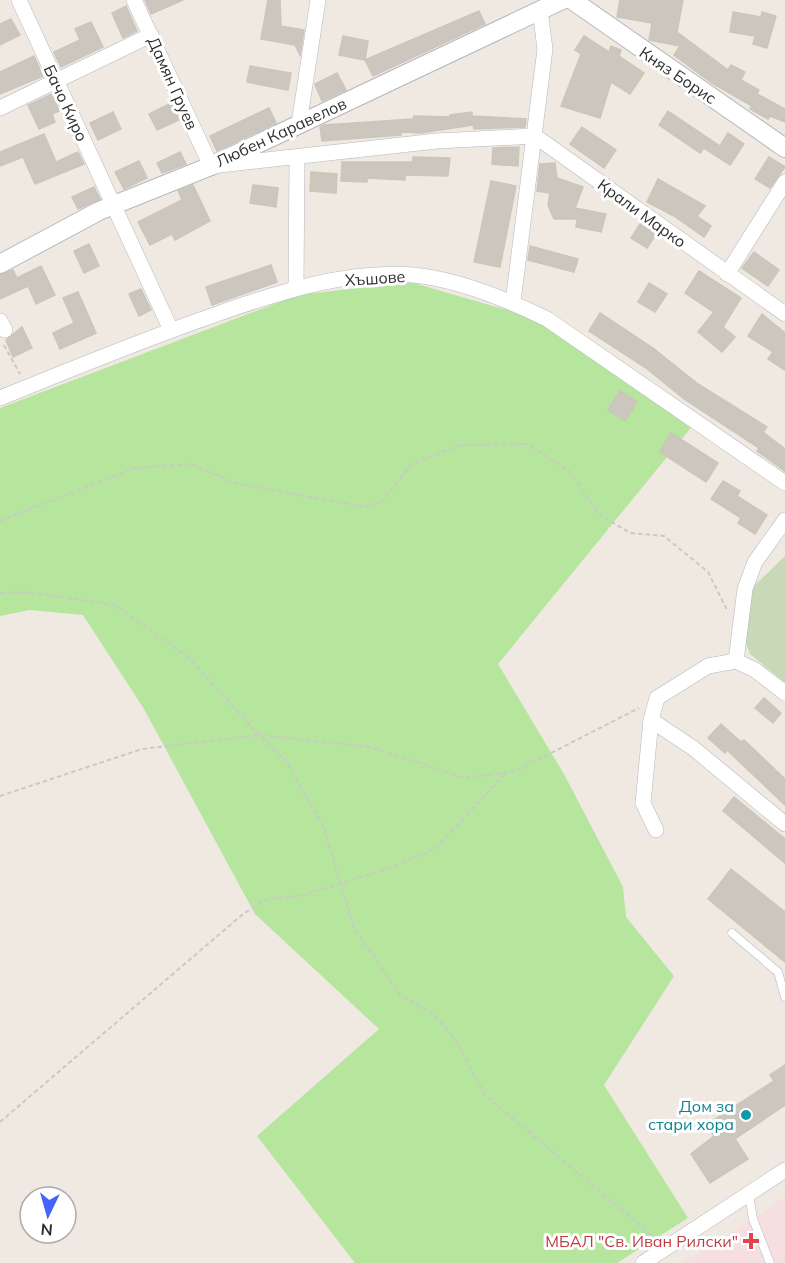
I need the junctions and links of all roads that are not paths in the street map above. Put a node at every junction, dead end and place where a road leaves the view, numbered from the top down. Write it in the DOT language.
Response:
graph roads {
  1 [pos="20,0"];
  2 [pos="134,0"];
  3 [pos="318,0"];
  4 [pos="562,0"];
  5 [pos="572,0"];
  6 [pos="594,0"];
  7 [pos="540,10"];
  8 [pos="600,22"];
  9 [pos="151,35"];
  10 [pos="56,82"];
  11 [pos="0,108"];
  12 [pos="299,124"];
  13 [pos="535,136"];
  14 [pos="785,148"];
  15 [pos="297,157"];
  16 [pos="211,166"];
  17 [pos="785,182"];
  18 [pos="114,205"];
  19 [pos="0,264"];
  20 [pos="727,274"];
  21 [pos="296,288"];
  22 [pos="513,302"];
  23 [pos="785,314"];
  24 [pos="171,330"];
  25 [pos="0,398"];
  26 [pos="785,483"];
  27 [pos="785,520"];
  28 [pos="736,661"];
  29 [pos="785,693"];
  30 [pos="651,720"];
  31 [pos="785,824"];
  32 [pos="656,830"];
  33 [pos="732,933"];
  34 [pos="785,997"];
  35 [pos="785,1170"];
  36 [pos="748,1194"];
  37 [pos="643,1263"];
  38 [pos="770,1263"];
  1 -- 10 [label="street, Бачо Киро"];
  2 -- 9 [label="street, Дамян Груев"];
  3 -- 12 [label="street"];
  4 -- 7 [label="street, Любен Каравелов"];
  5 -- 8 [label="street, Княз Борис"];
  6 -- 8 [label="street"];
  7 -- 12 [label="street, Любен Каравелов"];
  7 -- 13 [label="street"];
  8 -- 14 [label="street, Княз Борис"];
  9 -- 10 [label="street"];
  9 -- 16 [label="street, Дамян Груев"];
  10 -- 11 [label="street"];
  10 -- 18 [label="street, Бачо Киро"];
  12 -- 16 [label="street, Любен Каравелов"];
  13 -- 15 [label="street"];
  13 -- 20 [label="street, Крали Марко"];
  13 -- 22 [label="street"];
  15 -- 16 [label="street"];
  15 -- 21 [label="street"];
  16 -- 18 [label="street, Любен Каравелов"];
  17 -- 20 [label="street"];
  18 -- 19 [label="street, Любен Каравелов"];
  18 -- 24 [label="street, Бачо Киро"];
  20 -- 23 [label="street, Крали Марко"];
  21 -- 22 [label="street, Хъшове"];
  21 -- 24 [label="street, Хъшове"];
  22 -- 26 [label="street, Хъшове"];
  24 -- 25 [label="street, Хъшове"];
  27 -- 28 [label="street"];
  28 -- 29 [label="street"];
  28 -- 30 [label="street"];
  30 -- 31 [label="street"];
  30 -- 32 [label="street"];
  33 -- 34 [label="lane"];
  35 -- 36 [label="street"];
  36 -- 37 [label="street"];
  36 -- 38 [label="lane"];
}
